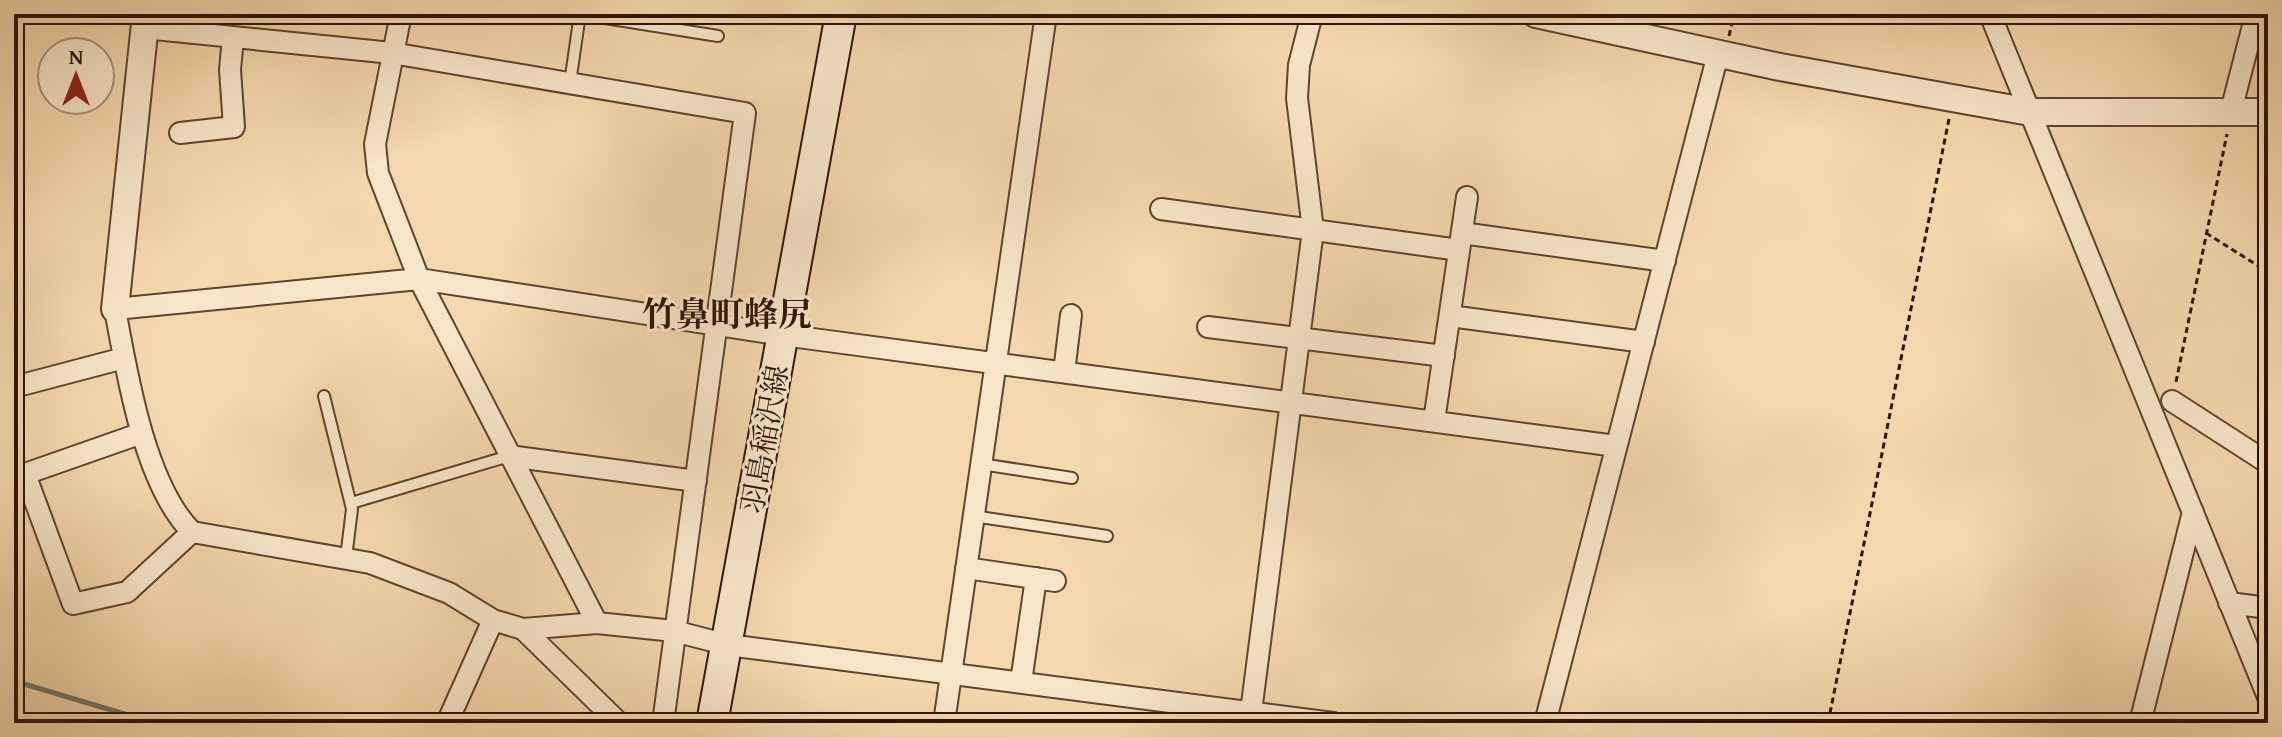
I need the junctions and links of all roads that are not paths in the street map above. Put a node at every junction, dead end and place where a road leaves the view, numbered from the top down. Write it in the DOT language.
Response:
graph roads {
  1 [pos="401,14"];
  2 [pos="580,14"];
  3 [pos="841,14"];
  4 [pos="859,14"];
  5 [pos="1046,14"];
  6 [pos="1312,14"];
  7 [pos="1536,14"];
  8 [pos="1990,14"];
  9 [pos="2256,14"];
  10 [pos="145,21"];
  11 [pos="718,36"];
  12 [pos="233,37"];
  13 [pos="392,53"];
  14 [pos="1718,54"];
  15 [pos="570,83"];
  16 [pos="2231,111"];
  17 [pos="2030,112"];
  18 [pos="2268,112"];
  19 [pos="180,133"];
  20 [pos="1467,197"];
  21 [pos="1161,209"];
  22 [pos="1313,230"];
  23 [pos="1460,242"];
  24 [pos="1665,261"];
  25 [pos="419,279"];
  26 [pos="115,309"];
  27 [pos="1071,315"];
  28 [pos="1450,316"];
  29 [pos="717,323"];
  30 [pos="1208,327"];
  31 [pos="792,336"];
  32 [pos="1299,338"];
  33 [pos="1644,342"];
  34 [pos="1444,356"];
  35 [pos="124,358"];
  36 [pos="995,363"];
  37 [pos="1064,372"];
  38 [pos="14,387"];
  39 [pos="324,396"];
  40 [pos="2172,401"];
  41 [pos="1289,402"];
  42 [pos="1434,421"];
  43 [pos="142,433"];
  44 [pos="1616,446"];
  45 [pos="509,456"];
  46 [pos="2268,463"];
  47 [pos="981,464"];
  48 [pos="1072,478"];
  49 [pos="696,481"];
  50 [pos="351,503"];
  51 [pos="2193,512"];
  52 [pos="973,516"];
  53 [pos="192,532"];
  54 [pos="1107,536"];
  55 [pos="346,558"];
  56 [pos="966,568"];
  57 [pos="2229,603"];
  58 [pos="2268,608"];
  59 [pos="493,620"];
  60 [pos="597,623"];
  61 [pos="523,629"];
  62 [pos="674,631"];
  63 [pos="737,646"];
  64 [pos="951,673"];
  65 [pos="1021,682"];
  66 [pos="2268,697"];
  67 [pos="1249,718"];
  68 [pos="447,723"];
  69 [pos="619,723"];
  70 [pos="663,723"];
  71 [pos="712,723"];
  72 [pos="732,723"];
  73 [pos="944,723"];
  74 [pos="1333,723"];
  75 [pos="1545,723"];
  76 [pos="2140,723"];
  1 -- 13 [label="street"];
  2 -- 11 [label="lane"];
  2 -- 15 [label="lane"];
  3 -- 31 [label="main road, 羽島稲沢線"];
  4 -- 31 [label="main road, 羽島稲沢線"];
  5 -- 36 [label="street"];
  6 -- 22 [label="street"];
  7 -- 14 [label="street"];
  8 -- 17 [label="street"];
  9 -- 16 [label="street"];
  10 -- 12 [label="street"];
  10 -- 26 [label="street"];
  12 -- 13 [label="street"];
  12 -- 19 [label="street"];
  13 -- 15 [label="street"];
  13 -- 25 [label="street"];
  14 -- 17 [label="street"];
  14 -- 24 [label="street"];
  15 -- 29 [label="street"];
  16 -- 17 [label="street"];
  16 -- 18 [label="street"];
  17 -- 51 [label="street"];
  20 -- 23 [label="street"];
  21 -- 22 [label="street"];
  22 -- 23 [label="street"];
  22 -- 32 [label="street"];
  23 -- 24 [label="street"];
  23 -- 28 [label="street"];
  24 -- 33 [label="street"];
  25 -- 26 [label="street"];
  25 -- 29 [label="street"];
  25 -- 45 [label="street"];
  26 -- 35 [label="street"];
  27 -- 37 [label="street"];
  28 -- 33 [label="street"];
  28 -- 34 [label="street"];
  29 -- 31 [label="street"];
  29 -- 49 [label="street"];
  30 -- 32 [label="street"];
  31 -- 36 [label="street"];
  31 -- 63 [label="main road, 羽島稲沢線"];
  32 -- 34 [label="street"];
  32 -- 41 [label="street"];
  33 -- 44 [label="street"];
  34 -- 42 [label="street"];
  35 -- 38 [label="street"];
  35 -- 43 [label="street"];
  36 -- 37 [label="street"];
  36 -- 47 [label="street"];
  37 -- 41 [label="street"];
  39 -- 50 [label="lane"];
  40 -- 46 [label="street"];
  41 -- 42 [label="street"];
  41 -- 67 [label="street"];
  42 -- 44 [label="street"];
  43 -- 53 [label="street"];
  43 -- 53 [label="street"];
  44 -- 75 [label="street"];
  45 -- 49 [label="street"];
  45 -- 50 [label="lane"];
  45 -- 60 [label="street"];
  47 -- 48 [label="lane"];
  47 -- 52 [label="street"];
  49 -- 62 [label="street"];
  50 -- 55 [label="lane"];
  51 -- 57 [label="street"];
  51 -- 76 [label="street"];
  52 -- 54 [label="lane"];
  52 -- 56 [label="street"];
  53 -- 55 [label="street"];
  55 -- 59 [label="street"];
  56 -- 64 [label="street"];
  56 -- 65 [label="street"];
  57 -- 58 [label="street"];
  57 -- 66 [label="street"];
  59 -- 61 [label="street"];
  59 -- 68 [label="street"];
  60 -- 61 [label="street"];
  60 -- 62 [label="street"];
  61 -- 69 [label="street"];
  62 -- 63 [label="street"];
  62 -- 70 [label="street"];
  63 -- 64 [label="street"];
  63 -- 71 [label="main road, 羽島稲沢線"];
  63 -- 72 [label="main road, 羽島稲沢線"];
  64 -- 65 [label="street"];
  64 -- 73 [label="street"];
  65 -- 67 [label="street"];
  67 -- 74 [label="street"];
}
